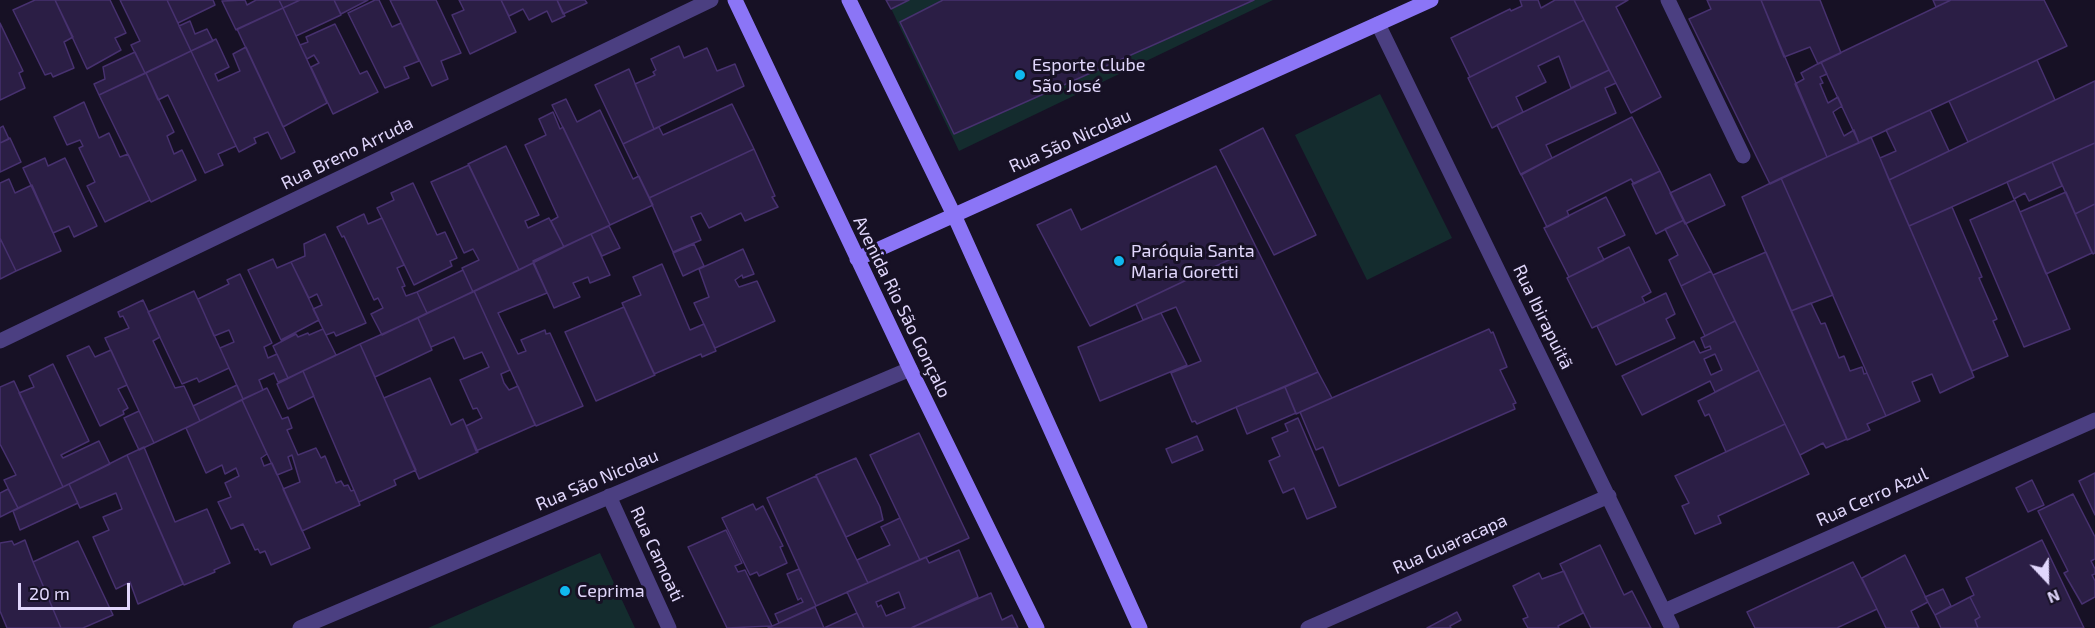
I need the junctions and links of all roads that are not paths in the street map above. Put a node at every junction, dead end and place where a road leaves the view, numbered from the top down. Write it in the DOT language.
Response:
graph roads {
  1 [pos="711,0"];
  2 [pos="735,0"];
  3 [pos="849,0"];
  4 [pos="1431,0"];
  5 [pos="1668,0"];
  6 [pos="1378,24"];
  7 [pos="1743,156"];
  8 [pos="954,215"];
  9 [pos="857,259"];
  10 [pos="0,341"];
  11 [pos="910,369"];
  12 [pos="2095,420"];
  13 [pos="609,496"];
  14 [pos="1609,496"];
  15 [pos="1664,611"];
  16 [pos="300,628"];
  17 [pos="669,628"];
  18 [pos="1037,628"];
  19 [pos="1140,628"];
  20 [pos="1308,628"];
  21 [pos="1672,628"];
  1 -- 10 [label="street, Rua Breno Arruda"];
  2 -- 9 [label="street, Avenida Rio São Gonçalo"];
  3 -- 8 [label="street"];
  4 -- 6 [label="street, Rua São Nicolau"];
  5 -- 7 [label="street"];
  6 -- 8 [label="street, Rua São Nicolau"];
  6 -- 14 [label="street, Rua Ibirapuitã"];
  8 -- 9 [label="street, Rua São Nicolau"];
  8 -- 19 [label="street"];
  9 -- 11 [label="street, Avenida Rio São Gonçalo"];
  11 -- 13 [label="street, Rua São Nicolau"];
  11 -- 18 [label="street, Avenida Rio São Gonçalo"];
  12 -- 15 [label="street, Rua Cerro Azul"];
  13 -- 16 [label="street, Rua São Nicolau"];
  13 -- 17 [label="street, Rua Camoati"];
  14 -- 15 [label="street, Rua Ibirapuitã"];
  14 -- 20 [label="street, Rua Guaracapa"];
  15 -- 21 [label="street, Rua Ibirapuitã"];
}
